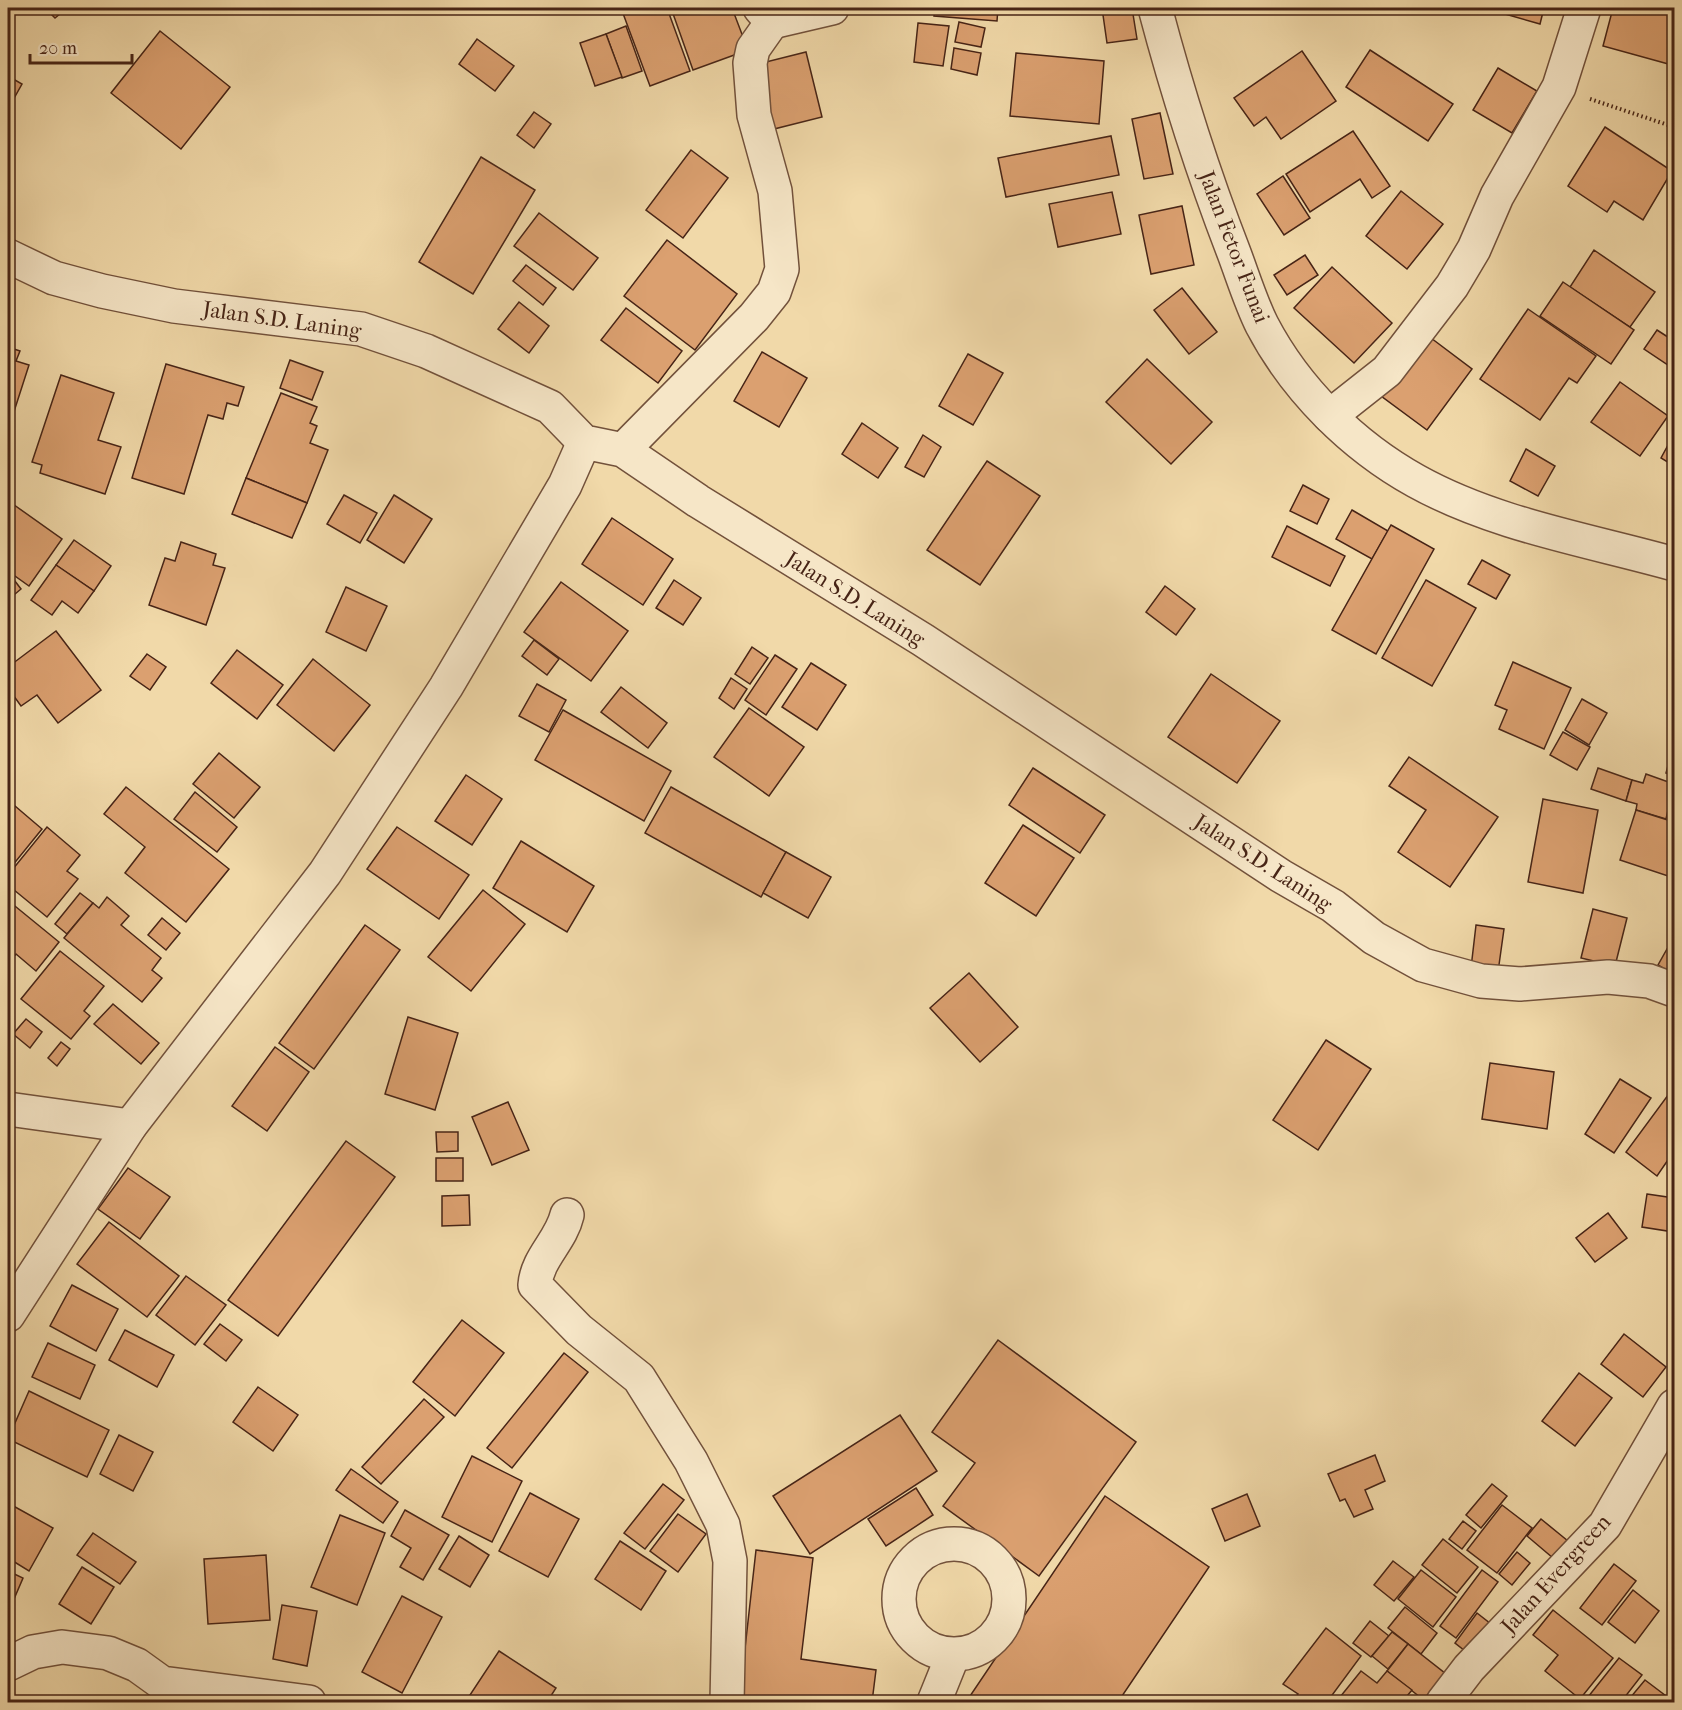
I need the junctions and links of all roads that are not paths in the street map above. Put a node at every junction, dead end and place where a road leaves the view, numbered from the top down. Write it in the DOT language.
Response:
graph roads {
  1 [pos="832,8"];
  2 [pos="1155,8"];
  3 [pos="1584,8"];
  4 [pos="766,15"];
  5 [pos="8,256"];
  6 [pos="1330,416"];
  7 [pos="584,442"];
  8 [pos="623,450"];
  9 [pos="1674,564"];
  10 [pos="1674,990"];
  11 [pos="8,1109"];
  12 [pos="129,1126"];
  13 [pos="567,1215"];
  14 [pos="8,1315"];
  15 [pos="1674,1406"];
  16 [pos="953,1654"];
  17 [pos="8,1664"];
  18 [pos="159,1693"];
  19 [pos="309,1702"];
  20 [pos="728,1702"];
  21 [pos="934,1702"];
  22 [pos="1443,1702"];
  1 -- 4 [label="street"];
  2 -- 6 [label="street, Jalan Fetor Funai"];
  3 -- 6 [label="street"];
  4 -- 8 [label="street"];
  5 -- 7 [label="street, Jalan S.D. Laning"];
  6 -- 9 [label="street, Jalan Fetor Funai"];
  7 -- 8 [label="street, Jalan S.D. Laning"];
  7 -- 12 [label="street"];
  8 -- 10 [label="street, Jalan S.D. Laning"];
  11 -- 12 [label="street"];
  12 -- 14 [label="street"];
  13 -- 20 [label="street"];
  15 -- 22 [label="street, Jalan Evergreen"];
  16 -- 21 [label="street"];
  17 -- 18 [label="street"];
  18 -- 19 [label="street"];
}
